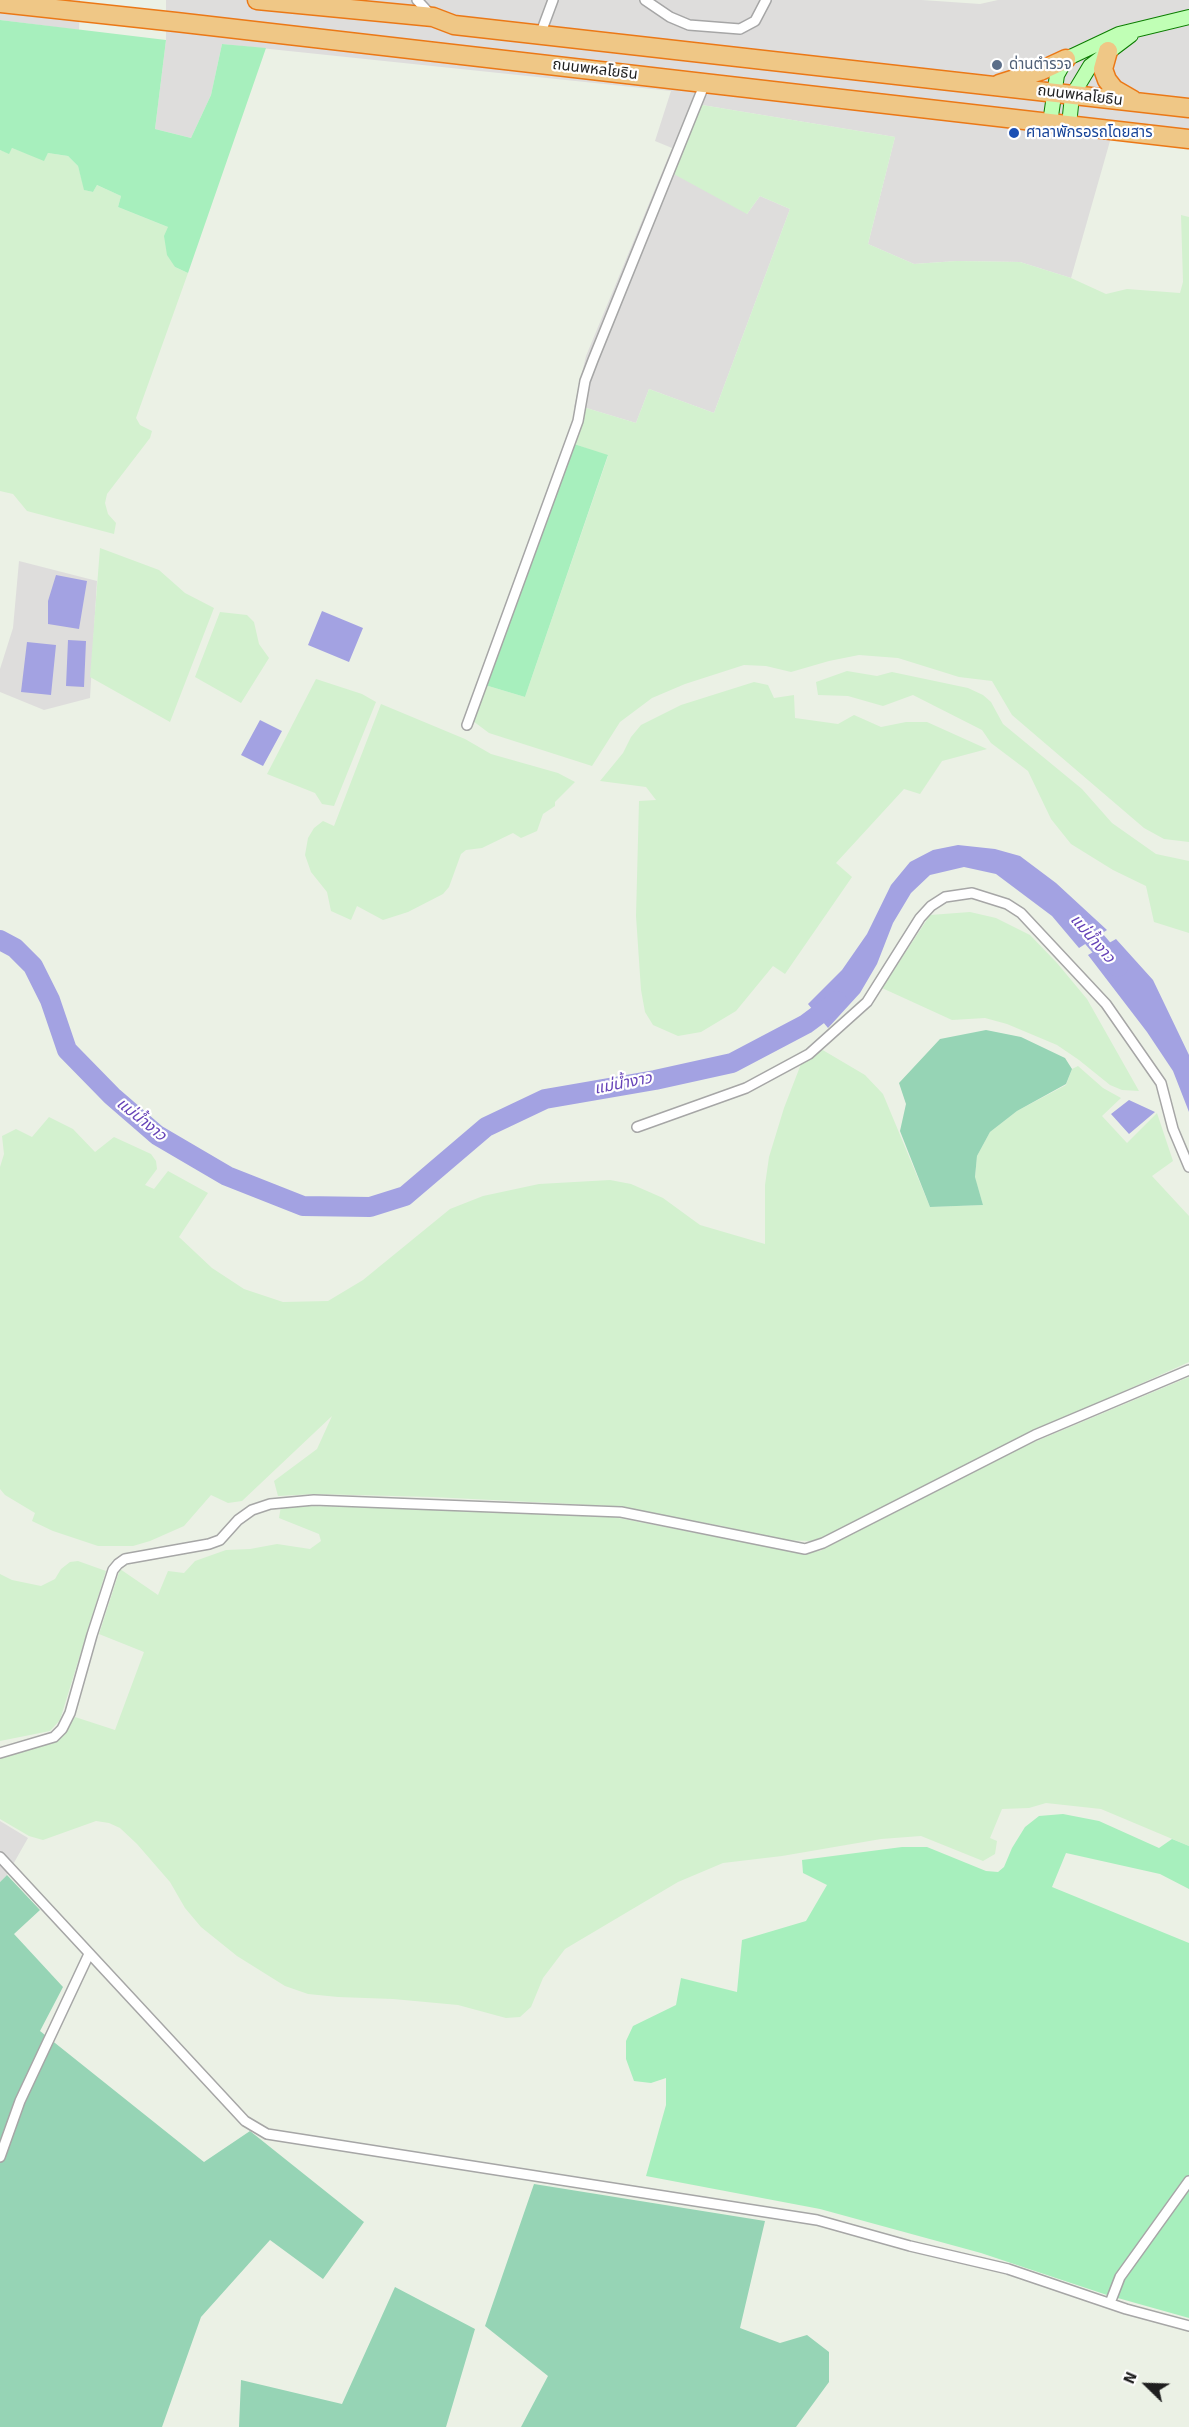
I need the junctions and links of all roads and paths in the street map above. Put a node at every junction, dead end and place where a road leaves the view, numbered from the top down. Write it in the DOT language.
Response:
graph roads {
  1 [pos="257,0"];
  2 [pos="417,0"];
  3 [pos="553,0"];
  4 [pos="645,0"];
  5 [pos="766,0"];
  6 [pos="0,3"];
  7 [pos="1189,17"];
  8 [pos="434,18"];
  9 [pos="1140,29"];
  10 [pos="540,35"];
  11 [pos="1108,51"];
  12 [pos="1066,59"];
  13 [pos="705,83"];
  14 [pos="992,86"];
  15 [pos="1053,93"];
  16 [pos="1072,96"];
  17 [pos="1138,103"];
  18 [pos="1189,108"];
  19 [pos="1050,123"];
  20 [pos="1069,125"];
  21 [pos="1189,139"];
  22 [pos="467,725"];
  23 [pos="637,1127"];
  24 [pos="1189,1167"];
  25 [pos="1189,1370"];
  26 [pos="0,1753"];
  27 [pos="0,1857"];
  28 [pos="89,1954"];
  29 [pos="0,2157"];
  30 [pos="1189,2181"];
  31 [pos="1110,2303"];
  32 [pos="1189,2326"];
  1 -- 8 [label="highway, ถนนพหลโยธิน"];
  2 -- 8 [label="street"];
  3 -- 10 [label="street"];
  4 -- 5 [label="street"];
  6 -- 13 [label="highway, ถนนพหลโยธิน"];
  7 -- 9 [label="street"];
  8 -- 10 [label="highway, ถนนพหลโยธิน"];
  9 -- 11 [label="street"];
  9 -- 12 [label="street"];
  10 -- 14 [label="highway, ถนนพหลโยธิน"];
  11 -- 16 [label="street"];
  11 -- 17 [label="highway"];
  12 -- 14 [label="highway"];
  12 -- 15 [label="street"];
  13 -- 19 [label="highway, ถนนพหลโยธิน"];
  13 -- 22 [label="street"];
  14 -- 15 [label="highway, ถนนพหลโยธิน"];
  15 -- 16 [label="highway, ถนนพหลโยธิน"];
  15 -- 19 [label="street"];
  16 -- 17 [label="highway, ถนนพหลโยธิน"];
  16 -- 20 [label="street"];
  17 -- 18 [label="highway, ถนนพหลโยธิน"];
  19 -- 20 [label="highway, ถนนพหลโยธิน"];
  20 -- 21 [label="highway, ถนนพหลโยธิน"];
  23 -- 24 [label="street"];
  25 -- 26 [label="street"];
  27 -- 28 [label="street"];
  28 -- 29 [label="street"];
  28 -- 31 [label="street"];
  30 -- 31 [label="street"];
  31 -- 32 [label="street"];
}
